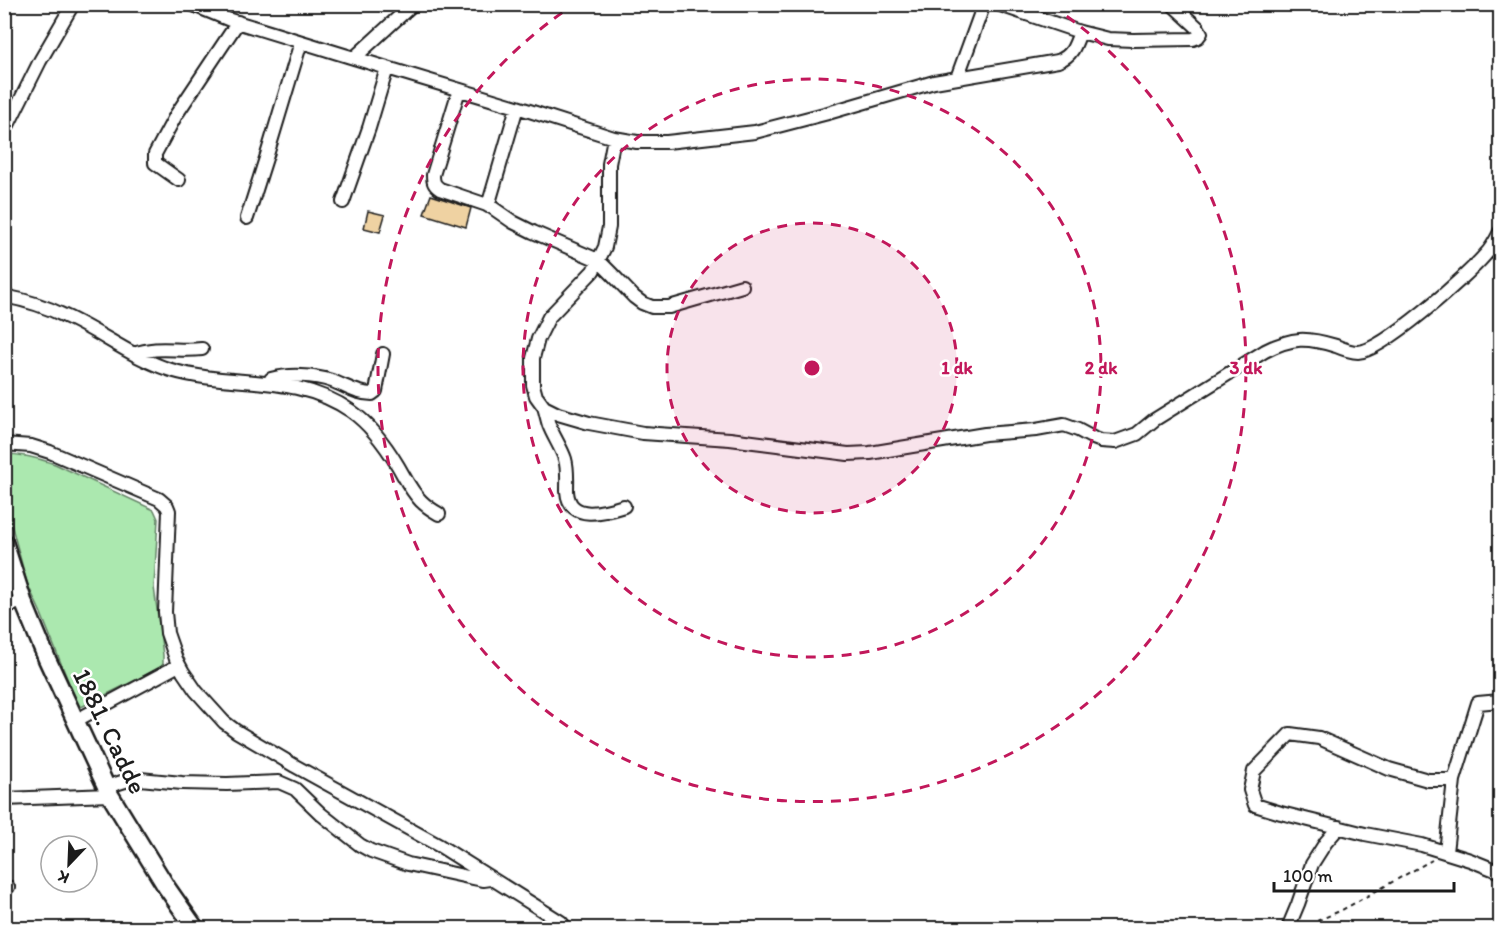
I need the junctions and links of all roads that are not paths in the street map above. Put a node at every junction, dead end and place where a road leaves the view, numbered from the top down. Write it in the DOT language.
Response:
graph roads {
  1 [pos="73,4"];
  2 [pos="191,4"];
  3 [pos="413,4"];
  4 [pos="984,4"];
  5 [pos="997,4"];
  6 [pos="1172,4"];
  7 [pos="238,22"];
  8 [pos="1080,32"];
  9 [pos="301,42"];
  10 [pos="354,58"];
  11 [pos="387,68"];
  12 [pos="957,78"];
  13 [pos="459,90"];
  14 [pos="517,107"];
  15 [pos="4,133"];
  16 [pos="614,138"];
  17 [pos="179,180"];
  18 [pos="343,202"];
  19 [pos="488,206"];
  20 [pos="247,218"];
  21 [pos="1500,232"];
  22 [pos="598,260"];
  23 [pos="742,286"];
  24 [pos="4,296"];
  25 [pos="202,349"];
  26 [pos="134,354"];
  27 [pos="383,354"];
  28 [pos="264,382"];
  29 [pos="544,407"];
  30 [pos="4,444"];
  31 [pos="624,506"];
  32 [pos="439,514"];
  33 [pos="4,542"];
  34 [pos="23,601"];
  35 [pos="4,607"];
  36 [pos="179,664"];
  37 [pos="1500,701"];
  38 [pos="75,721"];
  39 [pos="295,766"];
  40 [pos="1454,780"];
  41 [pos="286,785"];
  42 [pos="108,791"];
  43 [pos="4,798"];
  44 [pos="1339,827"];
  45 [pos="1446,852"];
  46 [pos="1500,872"];
  47 [pos="491,879"];
  48 [pos="195,928"];
  49 [pos="566,928"];
  50 [pos="1288,928"];
  1 -- 15 [label="street"];
  2 -- 7 [label="street"];
  3 -- 10 [label="street"];
  4 -- 12 [label="street"];
  5 -- 8 [label="street"];
  6 -- 8 [label="street"];
  7 -- 9 [label="street"];
  7 -- 17 [label="street"];
  8 -- 12 [label="street"];
  9 -- 10 [label="street"];
  9 -- 20 [label="street"];
  10 -- 11 [label="street"];
  11 -- 13 [label="street"];
  11 -- 18 [label="street"];
  12 -- 16 [label="street"];
  13 -- 14 [label="street"];
  13 -- 19 [label="street"];
  14 -- 16 [label="street"];
  14 -- 19 [label="street"];
  16 -- 22 [label="street"];
  19 -- 22 [label="street"];
  21 -- 29 [label="street"];
  22 -- 23 [label="street"];
  22 -- 29 [label="street"];
  24 -- 26 [label="street"];
  25 -- 26 [label="street"];
  26 -- 28 [label="street"];
  27 -- 28 [label="street"];
  28 -- 32 [label="street"];
  29 -- 31 [label="street"];
  30 -- 36 [label="street"];
  33 -- 34 [label="street, 1881. Cadde"];
  34 -- 35 [label="street"];
  34 -- 38 [label="street, 1881. Cadde"];
  36 -- 38 [label="street"];
  36 -- 39 [label="street"];
  37 -- 40 [label="street"];
  38 -- 42 [label="street, 1881. Cadde"];
  39 -- 41 [label="street"];
  39 -- 47 [label="street"];
  40 -- 44 [label="street"];
  40 -- 45 [label="street"];
  41 -- 42 [label="street"];
  41 -- 47 [label="street"];
  42 -- 43 [label="street"];
  42 -- 48 [label="street, 1881. Cadde"];
  44 -- 45 [label="street"];
  44 -- 50 [label="street"];
  45 -- 46 [label="street"];
  47 -- 49 [label="street"];
}
